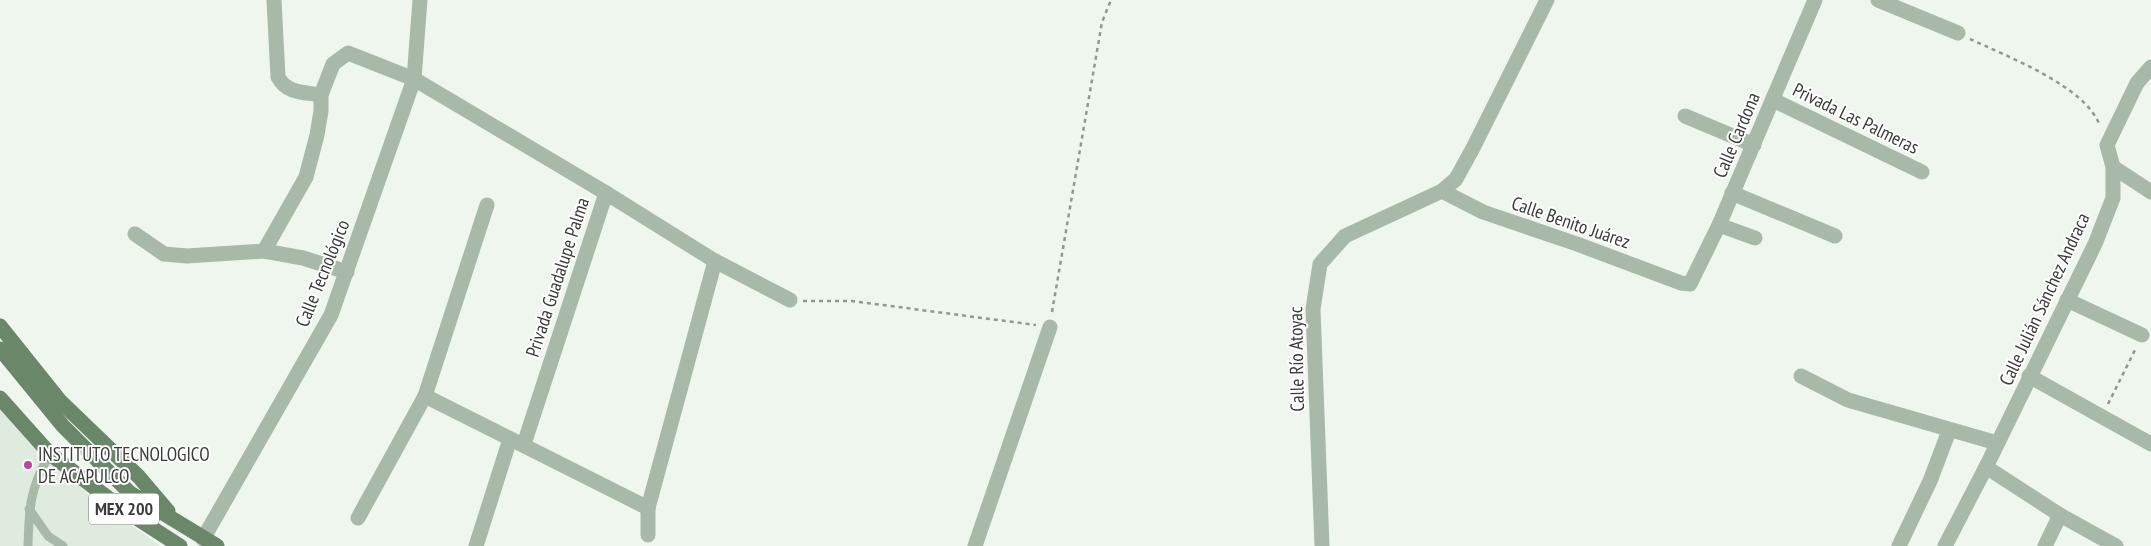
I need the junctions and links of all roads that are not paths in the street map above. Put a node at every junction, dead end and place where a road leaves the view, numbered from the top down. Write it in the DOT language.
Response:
graph roads {
  1 [pos="274,0"];
  2 [pos="420,0"];
  3 [pos="1547,0"];
  4 [pos="1815,0"];
  5 [pos="1878,0"];
  6 [pos="1958,33"];
  7 [pos="2151,67"];
  8 [pos="414,79"];
  9 [pos="321,95"];
  10 [pos="1773,100"];
  11 [pos="1685,116"];
  12 [pos="1754,145"];
  13 [pos="2113,167"];
  14 [pos="1922,172"];
  15 [pos="1442,191"];
  16 [pos="2151,192"];
  17 [pos="606,193"];
  18 [pos="1732,193"];
  19 [pos="487,205"];
  20 [pos="1719,225"];
  21 [pos="135,234"];
  22 [pos="1835,236"];
  23 [pos="1755,238"];
  24 [pos="264,252"];
  25 [pos="714,261"];
  26 [pos="347,272"];
  27 [pos="1690,284"];
  28 [pos="790,300"];
  29 [pos="2067,300"];
  30 [pos="0,326"];
  31 [pos="1050,327"];
  32 [pos="2142,335"];
  33 [pos="0,349"];
  34 [pos="1801,376"];
  35 [pos="2029,376"];
  36 [pos="426,396"];
  37 [pos="0,398"];
  38 [pos="1949,431"];
  39 [pos="517,441"];
  40 [pos="1997,443"];
  41 [pos="2151,444"];
  42 [pos="50,454"];
  43 [pos="1986,467"];
  44 [pos="648,508"];
  45 [pos="29,509"];
  46 [pos="2060,515"];
  47 [pos="358,518"];
  48 [pos="179,524"];
  49 [pos="648,535"];
  50 [pos="210,542"];
  51 [pos="28,546"];
  52 [pos="63,546"];
  53 [pos="180,546"];
  54 [pos="476,546"];
  55 [pos="975,546"];
  56 [pos="1322,546"];
  57 [pos="1900,546"];
  58 [pos="1945,546"];
  59 [pos="2045,546"];
  60 [pos="2116,546"];
  1 -- 9 [label="street"];
  2 -- 8 [label="street, Calle Tecnológico"];
  3 -- 15 [label="street, Calle Río Atoyac"];
  4 -- 10 [label="street, Calle Cardona"];
  5 -- 6 [label="street"];
  7 -- 13 [label="street, Calle Julián Sánchez Andraca"];
  8 -- 9 [label="street, Privada Guadalupe Palma"];
  8 -- 17 [label="street, Privada Guadalupe Palma"];
  8 -- 26 [label="street, Calle Tecnológico"];
  9 -- 24 [label="street"];
  10 -- 12 [label="street, Calle Cardona"];
  10 -- 14 [label="street, Privada Las Palmeras"];
  11 -- 12 [label="street"];
  12 -- 18 [label="street, Calle Cardona"];
  13 -- 16 [label="street"];
  13 -- 29 [label="street, Calle Julián Sánchez Andraca"];
  15 -- 27 [label="street, Calle Benito Juárez"];
  15 -- 56 [label="street, Calle Río Atoyac"];
  17 -- 25 [label="street"];
  17 -- 39 [label="street, Privada Guadalupe Palma"];
  18 -- 20 [label="street, Calle Cardona"];
  18 -- 22 [label="street"];
  19 -- 36 [label="street"];
  20 -- 23 [label="street"];
  20 -- 27 [label="street, Calle Cardona"];
  21 -- 24 [label="street"];
  24 -- 26 [label="street"];
  25 -- 28 [label="street"];
  25 -- 44 [label="street"];
  26 -- 50 [label="street, Calle Tecnológico"];
  29 -- 32 [label="street"];
  29 -- 35 [label="street, Calle Julián Sánchez Andraca"];
  30 -- 48 [label="main road"];
  31 -- 55 [label="street"];
  33 -- 48 [label="main road, MEX 200"];
  34 -- 38 [label="street"];
  35 -- 40 [label="street, Calle Julián Sánchez Andraca"];
  35 -- 41 [label="street"];
  36 -- 39 [label="street"];
  36 -- 47 [label="street"];
  37 -- 42 [label="main road, MEX 200"];
  38 -- 40 [label="street"];
  38 -- 57 [label="street"];
  39 -- 44 [label="street"];
  39 -- 54 [label="street, Privada Guadalupe Palma"];
  40 -- 43 [label="street, Calle Julián Sánchez Andraca"];
  42 -- 45 [label="lane"];
  42 -- 53 [label="main road, MEX 200"];
  43 -- 46 [label="street"];
  43 -- 58 [label="street, Calle Julián Sánchez Andraca"];
  44 -- 49 [label="street"];
  45 -- 51 [label="lane"];
  45 -- 52 [label="lane"];
  46 -- 59 [label="street"];
  46 -- 60 [label="street"];
  48 -- 50 [label="main road, MEX 200"];
}
